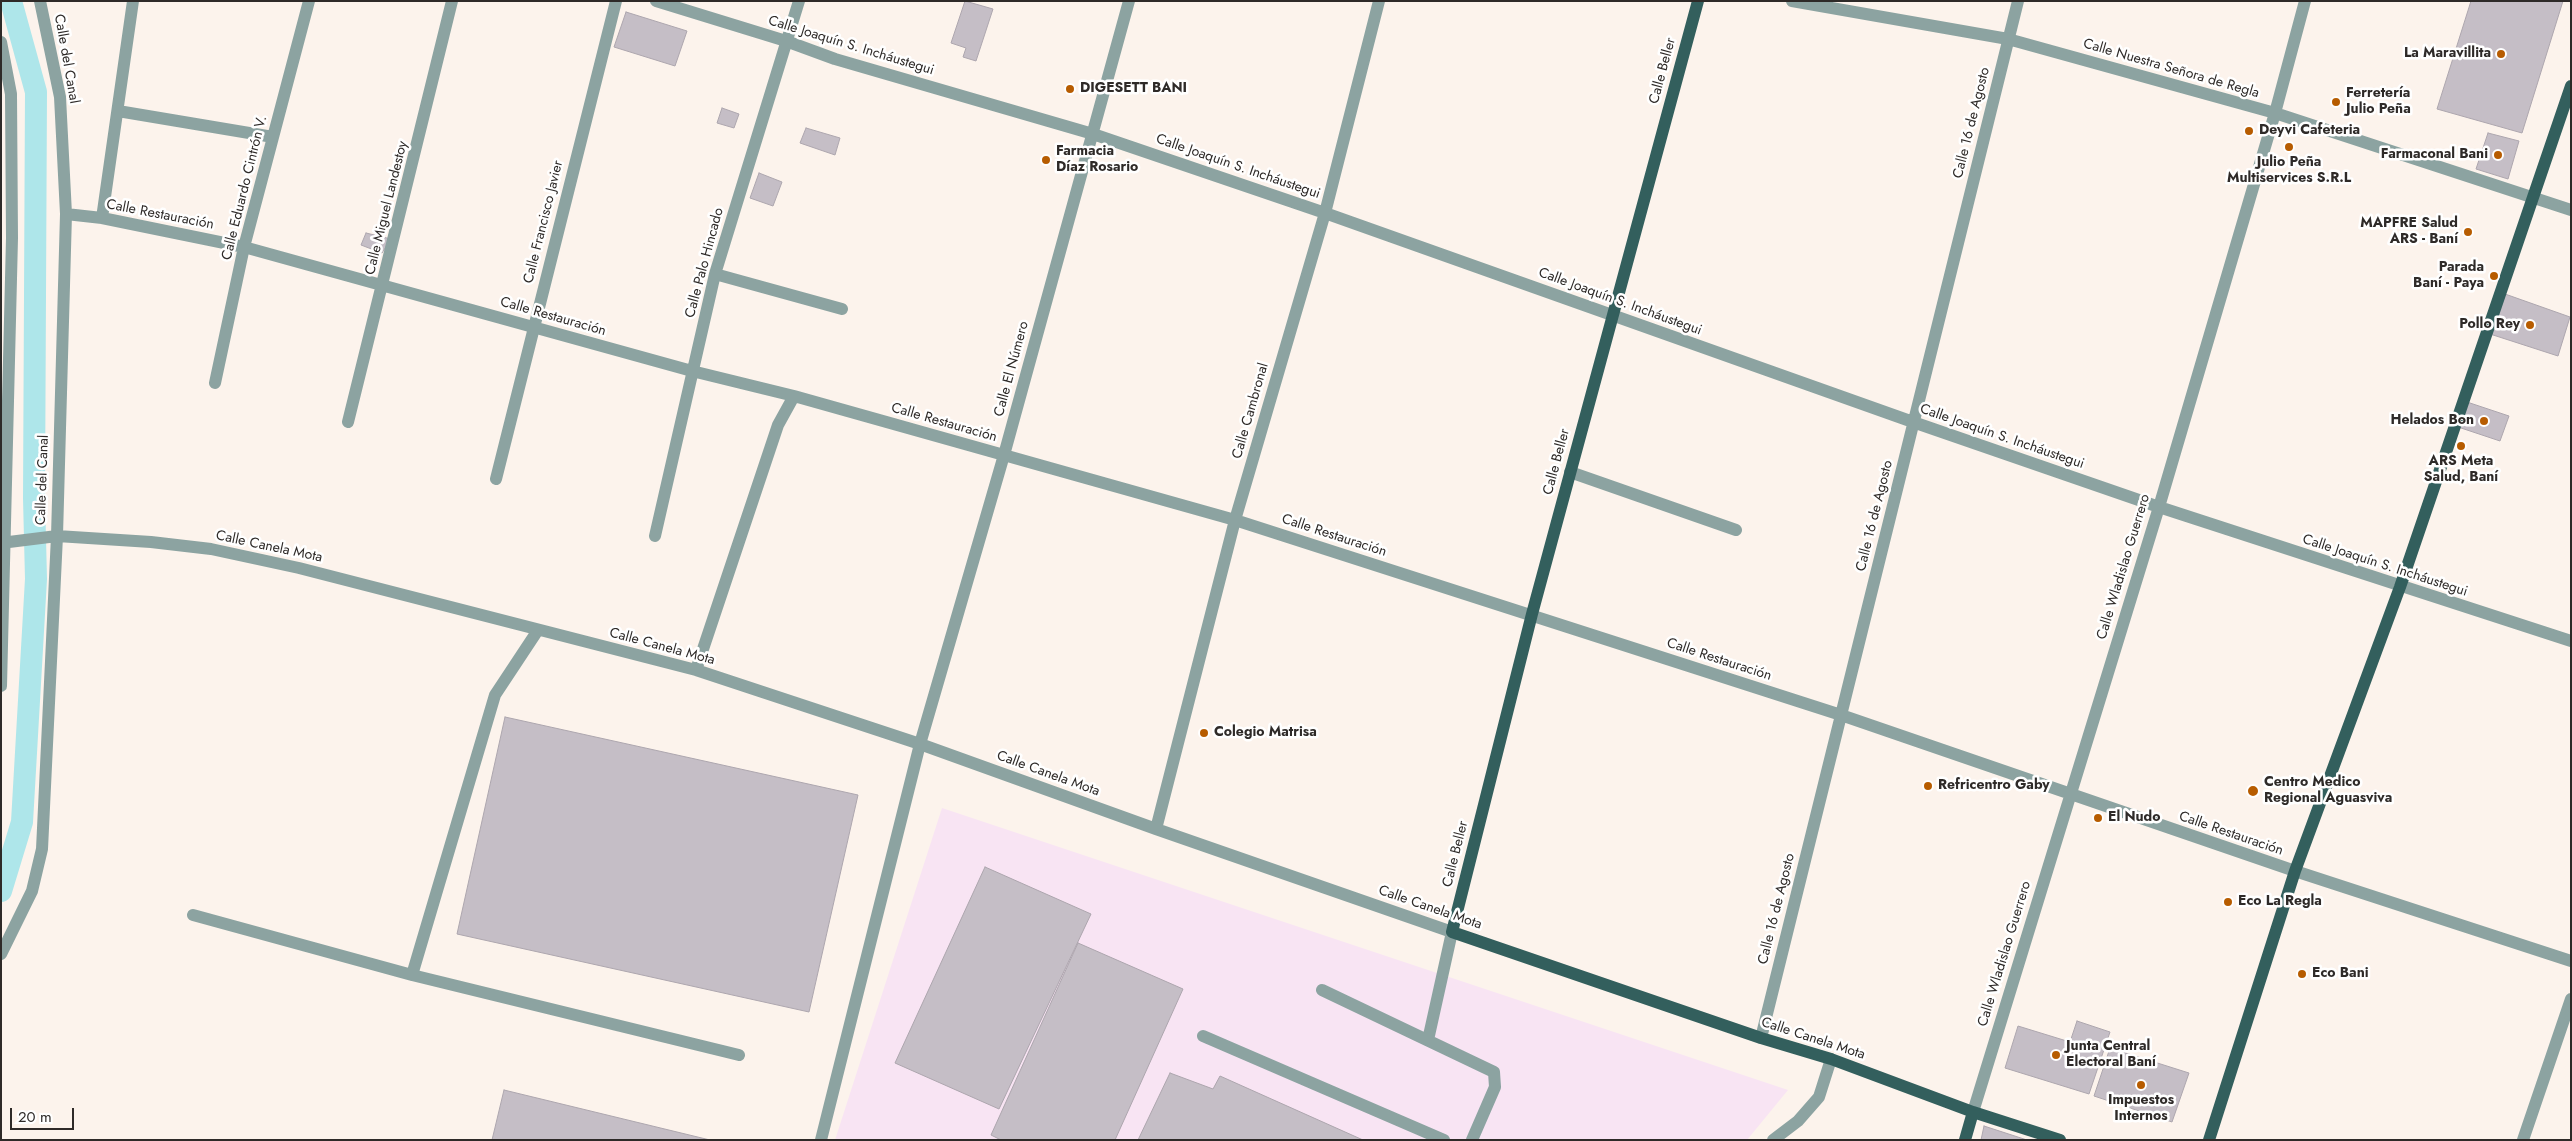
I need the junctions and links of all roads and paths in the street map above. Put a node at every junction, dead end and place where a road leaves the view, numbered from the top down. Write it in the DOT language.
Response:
graph roads {
  1 [pos="40,1"];
  2 [pos="132,1"];
  3 [pos="309,1"];
  4 [pos="452,1"];
  5 [pos="616,1"];
  6 [pos="656,1"];
  7 [pos="799,1"];
  8 [pos="1129,1"];
  9 [pos="1379,1"];
  10 [pos="1698,1"];
  11 [pos="1792,1"];
  12 [pos="2018,1"];
  13 [pos="2305,1"];
  14 [pos="2008,39"];
  15 [pos="786,41"];
  16 [pos="1,42"];
  17 [pos="2571,86"];
  18 [pos="118,111"];
  19 [pos="2275,113"];
  20 [pos="1093,134"];
  21 [pos="273,137"];
  22 [pos="2532,198"];
  23 [pos="2571,210"];
  24 [pos="1325,213"];
  25 [pos="66,214"];
  26 [pos="102,218"];
  27 [pos="6,238"];
  28 [pos="244,247"];
  29 [pos="715,274"];
  30 [pos="383,284"];
  31 [pos="842,309"];
  32 [pos="1611,314"];
  33 [pos="532,327"];
  34 [pos="692,371"];
  35 [pos="215,383"];
  36 [pos="794,396"];
  37 [pos="5,419"];
  38 [pos="348,422"];
  39 [pos="1913,422"];
  40 [pos="1004,455"];
  41 [pos="1570,472"];
  42 [pos="496,479"];
  43 [pos="2159,507"];
  44 [pos="1235,520"];
  45 [pos="1736,530"];
  46 [pos="56,536"];
  47 [pos="655,536"];
  48 [pos="2,543"];
  49 [pos="2400,587"];
  50 [pos="1532,614"];
  51 [pos="538,630"];
  52 [pos="2571,641"];
  53 [pos="696,670"];
  54 [pos="1,686"];
  55 [pos="1841,715"];
  56 [pos="920,744"];
  57 [pos="2069,795"];
  58 [pos="1156,830"];
  59 [pos="2294,871"];
  60 [pos="193,915"];
  61 [pos="1452,932"];
  62 [pos="1,954"];
  63 [pos="2571,961"];
  64 [pos="412,975"];
  65 [pos="1322,990"];
  66 [pos="2571,999"];
  67 [pos="1203,1036"];
  68 [pos="1761,1038"];
  69 [pos="1428,1040"];
  70 [pos="739,1055"];
  71 [pos="1831,1059"];
  72 [pos="1973,1112"];
  73 [pos="821,1140"];
  74 [pos="1444,1140"];
  75 [pos="1472,1140"];
  76 [pos="1773,1140"];
  77 [pos="1965,1140"];
  78 [pos="2060,1140"];
  79 [pos="2209,1140"];
  80 [pos="2524,1140"];
  1 -- 25 [label="street, Calle del Canal"];
  2 -- 18 [label="street"];
  3 -- 21 [label="street, Calle Eduardo Cintrón V."];
  4 -- 30 [label="street, Calle Miguel Landestoy"];
  5 -- 33 [label="street, Calle Francisco Javier"];
  6 -- 15 [label="street, Calle Joaquín S. Incháustegui"];
  7 -- 15 [label="street, Calle Palo Hincado"];
  8 -- 20 [label="street, Calle El Número"];
  9 -- 24 [label="street, Calle Cambronal"];
  10 -- 32 [label="main road, Calle Beller"];
  11 -- 14 [label="street, Calle Nuestra Señora de Regla"];
  12 -- 14 [label="street, Calle 16 de Agosto"];
  13 -- 19 [label="street, Calle Wladislao Guerrero"];
  14 -- 19 [label="street, Calle Nuestra Señora de Regla"];
  14 -- 39 [label="street, Calle 16 de Agosto"];
  15 -- 20 [label="street, Calle Joaquín S. Incháustegui"];
  15 -- 29 [label="street, Calle Palo Hincado"];
  16 -- 27 [label="street"];
  17 -- 22 [label="main road"];
  18 -- 21 [label="street"];
  18 -- 26 [label="street"];
  19 -- 22 [label="street, Calle Nuestra Señora de Regla"];
  19 -- 43 [label="street, Calle Wladislao Guerrero"];
  20 -- 24 [label="street, Calle Joaquín S. Incháustegui"];
  20 -- 40 [label="street, Calle El Número"];
  21 -- 28 [label="street, Calle Eduardo Cintrón V."];
  22 -- 23 [label="street, Calle Nuestra Señora de Regla"];
  22 -- 49 [label="main road"];
  24 -- 32 [label="street, Calle Joaquín S. Incháustegui"];
  24 -- 44 [label="street, Calle Cambronal"];
  25 -- 26 [label="street, Calle Restauración"];
  25 -- 46 [label="street, Calle del Canal"];
  26 -- 28 [label="street, Calle Restauración"];
  27 -- 37 [label="street"];
  28 -- 30 [label="street, Calle Restauración"];
  28 -- 35 [label="street, Calle Eduardo Cintrón V."];
  29 -- 31 [label="street"];
  29 -- 34 [label="street, Calle Palo Hincado"];
  30 -- 33 [label="street, Calle Restauración"];
  30 -- 38 [label="street, Calle Miguel Landestoy"];
  32 -- 39 [label="street, Calle Joaquín S. Incháustegui"];
  32 -- 41 [label="main road, Calle Beller"];
  33 -- 34 [label="street, Calle Restauración"];
  33 -- 42 [label="street, Calle Francisco Javier"];
  34 -- 36 [label="street, Calle Restauración"];
  34 -- 47 [label="street, Calle Palo Hincado"];
  36 -- 40 [label="street, Calle Restauración"];
  36 -- 53 [label="street"];
  37 -- 48 [label="street"];
  39 -- 43 [label="street, Calle Joaquín S. Incháustegui"];
  39 -- 55 [label="street, Calle 16 de Agosto"];
  40 -- 44 [label="street, Calle Restauración"];
  40 -- 56 [label="street, Calle El Número"];
  41 -- 45 [label="street"];
  41 -- 50 [label="main road, Calle Beller"];
  43 -- 49 [label="street, Calle Joaquín S. Incháustegui"];
  43 -- 57 [label="street, Calle Wladislao Guerrero"];
  44 -- 50 [label="street, Calle Restauración"];
  44 -- 58 [label="street, Calle Cambronal"];
  46 -- 48 [label="street, Calle Canela Mota"];
  46 -- 51 [label="street, Calle Canela Mota"];
  46 -- 62 [label="street, Calle del Canal"];
  48 -- 54 [label="street"];
  49 -- 52 [label="street, Calle Joaquín S. Incháustegui"];
  49 -- 59 [label="main road"];
  50 -- 55 [label="street, Calle Restauración"];
  50 -- 61 [label="main road, Calle Beller"];
  51 -- 53 [label="street, Calle Canela Mota"];
  51 -- 64 [label="street"];
  53 -- 56 [label="street, Calle Canela Mota"];
  55 -- 57 [label="street, Calle Restauración"];
  55 -- 68 [label="street, Calle 16 de Agosto"];
  56 -- 58 [label="street, Calle Canela Mota"];
  56 -- 73 [label="street, Calle El Número"];
  57 -- 59 [label="street, Calle Restauración"];
  57 -- 72 [label="street, Calle Wladislao Guerrero"];
  58 -- 61 [label="street, Calle Canela Mota"];
  59 -- 63 [label="street, Calle Restauración"];
  59 -- 79 [label="main road"];
  60 -- 64 [label="street"];
  61 -- 68 [label="main road, Calle Canela Mota"];
  61 -- 69 [label="street"];
  64 -- 70 [label="street"];
  65 -- 69 [label="street"];
  66 -- 80 [label="street"];
  67 -- 74 [label="street"];
  68 -- 71 [label="main road, Calle Canela Mota"];
  69 -- 75 [label="street"];
  71 -- 72 [label="main road, Calle Canela Mota"];
  71 -- 76 [label="street"];
  72 -- 77 [label="main road, Calle Wladislao Guerrero"];
  72 -- 78 [label="main road, Calle Canela Mota"];
}
